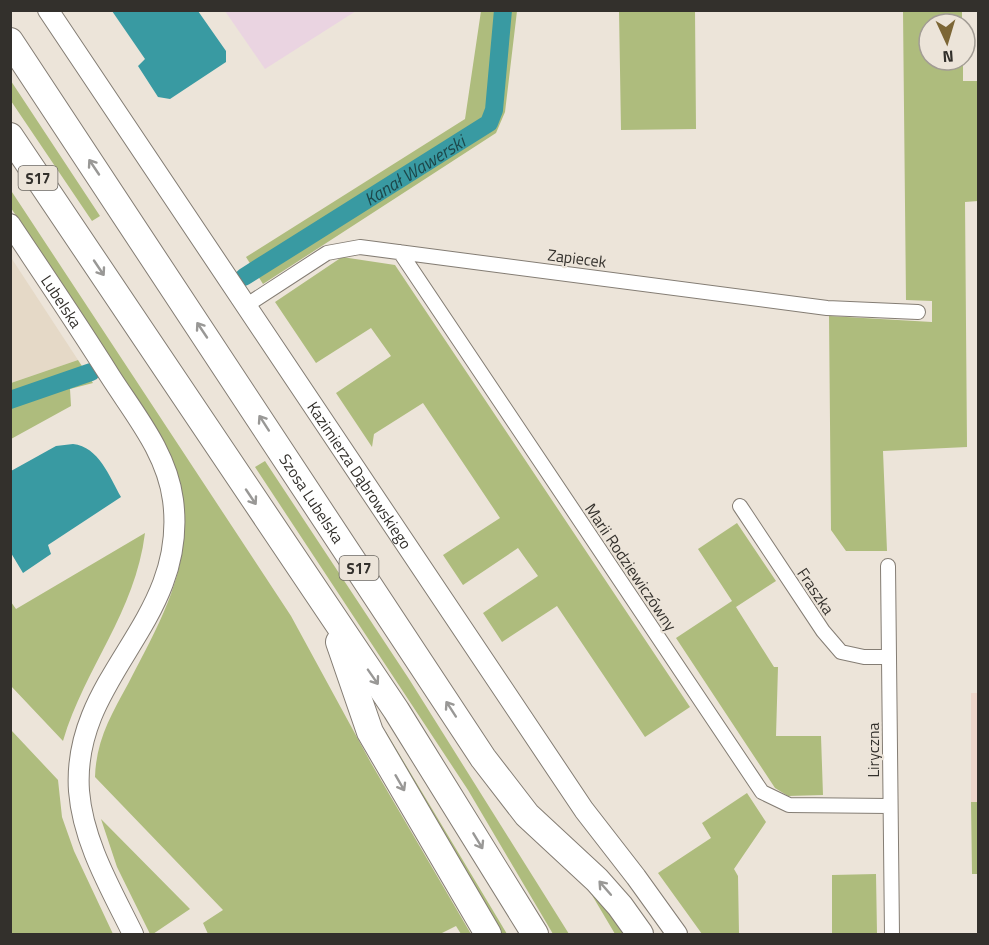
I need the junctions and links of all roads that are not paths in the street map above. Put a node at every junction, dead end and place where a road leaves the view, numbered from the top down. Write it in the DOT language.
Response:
graph roads {
  1 [pos="48,10"];
  2 [pos="10,41"];
  3 [pos="10,136"];
  4 [pos="10,224"];
  5 [pos="399,252"];
  6 [pos="247,305"];
  7 [pos="918,312"];
  8 [pos="740,506"];
  9 [pos="888,566"];
  10 [pos="328,611"];
  11 [pos="890,657"];
  12 [pos="889,806"];
  13 [pos="133,934"];
  14 [pos="488,934"];
  15 [pos="535,934"];
  16 [pos="640,934"];
  17 [pos="677,934"];
  18 [pos="892,934"];
  1 -- 6 [label="street, Kazimierza Dąbrowskiego"];
  16 -- 2 [label="highway, Szosa Lubelska / S17, one-way"];
  3 -- 10 [label="highway, S17, one-way"];
  4 -- 13 [label="street, Lubelska"];
  5 -- 6 [label="street, Zapiecek"];
  5 -- 7 [label="street, Zapiecek"];
  5 -- 12 [label="street, Marii Rodziewiczówny"];
  6 -- 17 [label="street, Kazimierza Dąbrowskiego"];
  8 -- 11 [label="street, Fraszka"];
  9 -- 11 [label="street, Liryczna"];
  10 -- 14 [label="highway, one-way"];
  10 -- 15 [label="highway, S17, one-way"];
  11 -- 12 [label="street, Liryczna"];
  12 -- 18 [label="street, Liryczna"];
}
